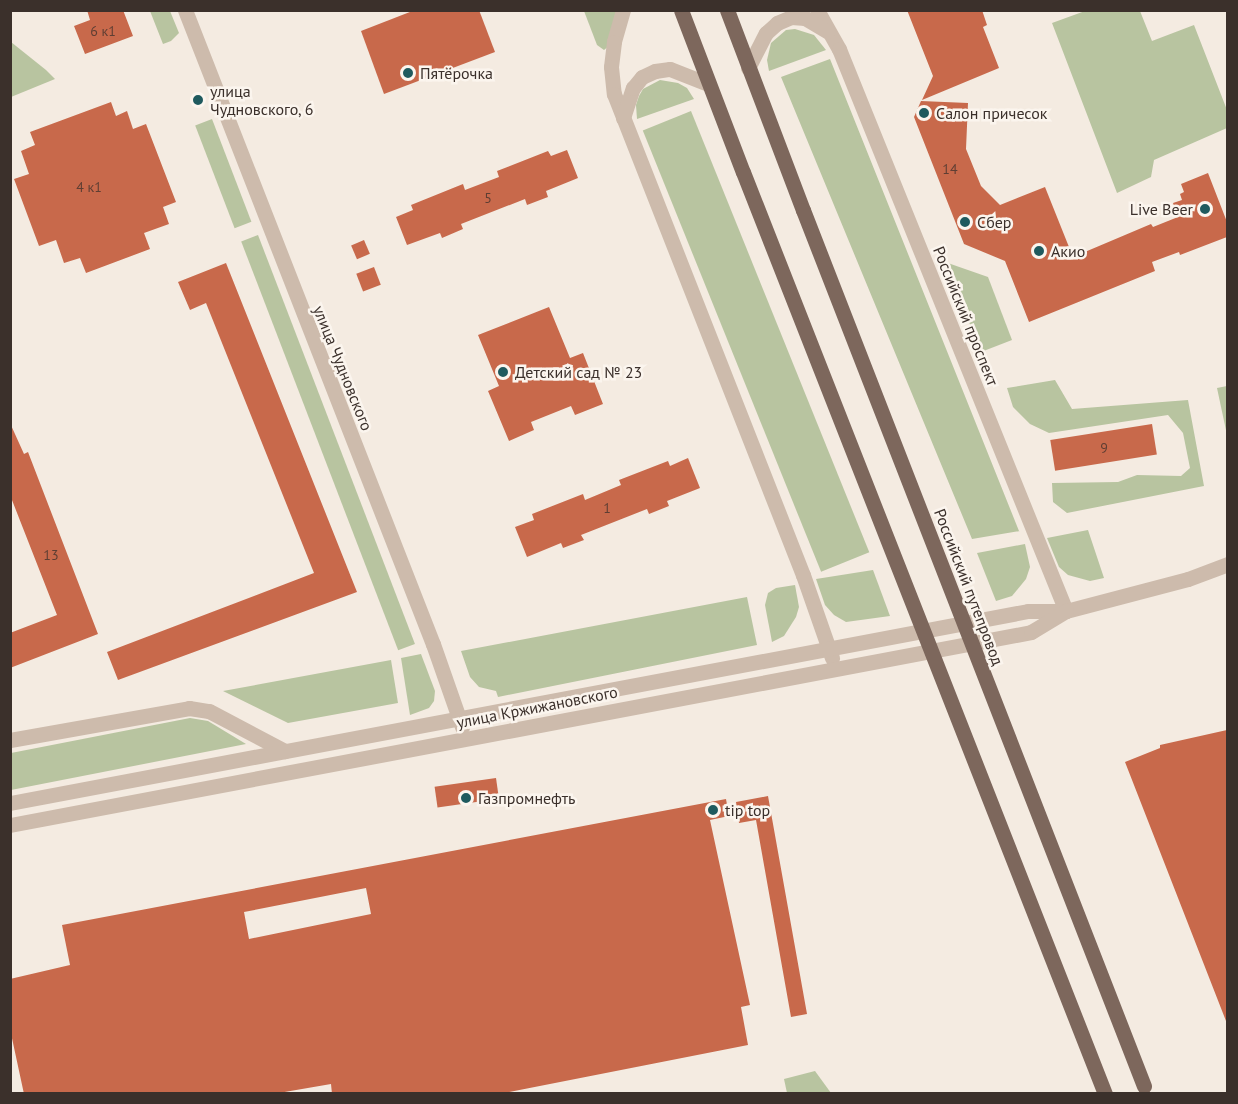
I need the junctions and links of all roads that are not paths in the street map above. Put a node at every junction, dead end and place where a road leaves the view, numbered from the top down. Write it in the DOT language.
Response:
graph roads {
  1 [pos="185,10"];
  2 [pos="623,10"];
  3 [pos="681,10"];
  4 [pos="727,10"];
  5 [pos="817,10"];
  6 [pos="832,34"];
  7 [pos="748,68"];
  8 [pos="708,84"];
  9 [pos="623,118"];
  10 [pos="1227,564"];
  11 [pos="1066,611"];
  12 [pos="830,648"];
  13 [pos="834,668"];
  14 [pos="699,673"];
  15 [pos="703,693"];
  16 [pos="460,718"];
  17 [pos="464,739"];
  18 [pos="10,740"];
  19 [pos="285,751"];
  20 [pos="177,771"];
  21 [pos="182,793"];
  22 [pos="10,803"];
  23 [pos="10,825"];
  24 [pos="1105,1094"];
  25 [pos="1147,1094"];
  1 -- 16 [label="street, улица Чудновского"];
  2 -- 9 [label="street"];
  3 -- 8 [label="main road"];
  4 -- 7 [label="main road"];
  5 -- 6 [label="street, Российский проспект"];
  6 -- 7 [label="street"];
  6 -- 11 [label="street, Российский проспект"];
  7 -- 25 [label="main road, Российский путепровод, bridge"];
  8 -- 9 [label="street"];
  8 -- 24 [label="main road, bridge"];
  9 -- 12 [label="street"];
  10 -- 11 [label="street, улица Кржижановского"];
  11 -- 12 [label="street, улица Кржижановского"];
  11 -- 13 [label="street, улица Кржижановского"];
  12 -- 13 [label="street"];
  12 -- 14 [label="street, улица Кржижановского"];
  13 -- 15 [label="street, улица Кржижановского"];
  14 -- 15 [label="street"];
  14 -- 16 [label="street, улица Кржижановского"];
  15 -- 17 [label="street, улица Кржижановского"];
  16 -- 17 [label="street, улица Чудновского"];
  16 -- 19 [label="street, улица Кржижановского"];
  17 -- 21 [label="street, улица Кржижановского"];
  18 -- 19 [label="street"];
  19 -- 20 [label="street, улица Кржижановского"];
  20 -- 21 [label="street"];
  20 -- 22 [label="street, улица Кржижановского"];
  21 -- 23 [label="street, улица Кржижановского"];
}
